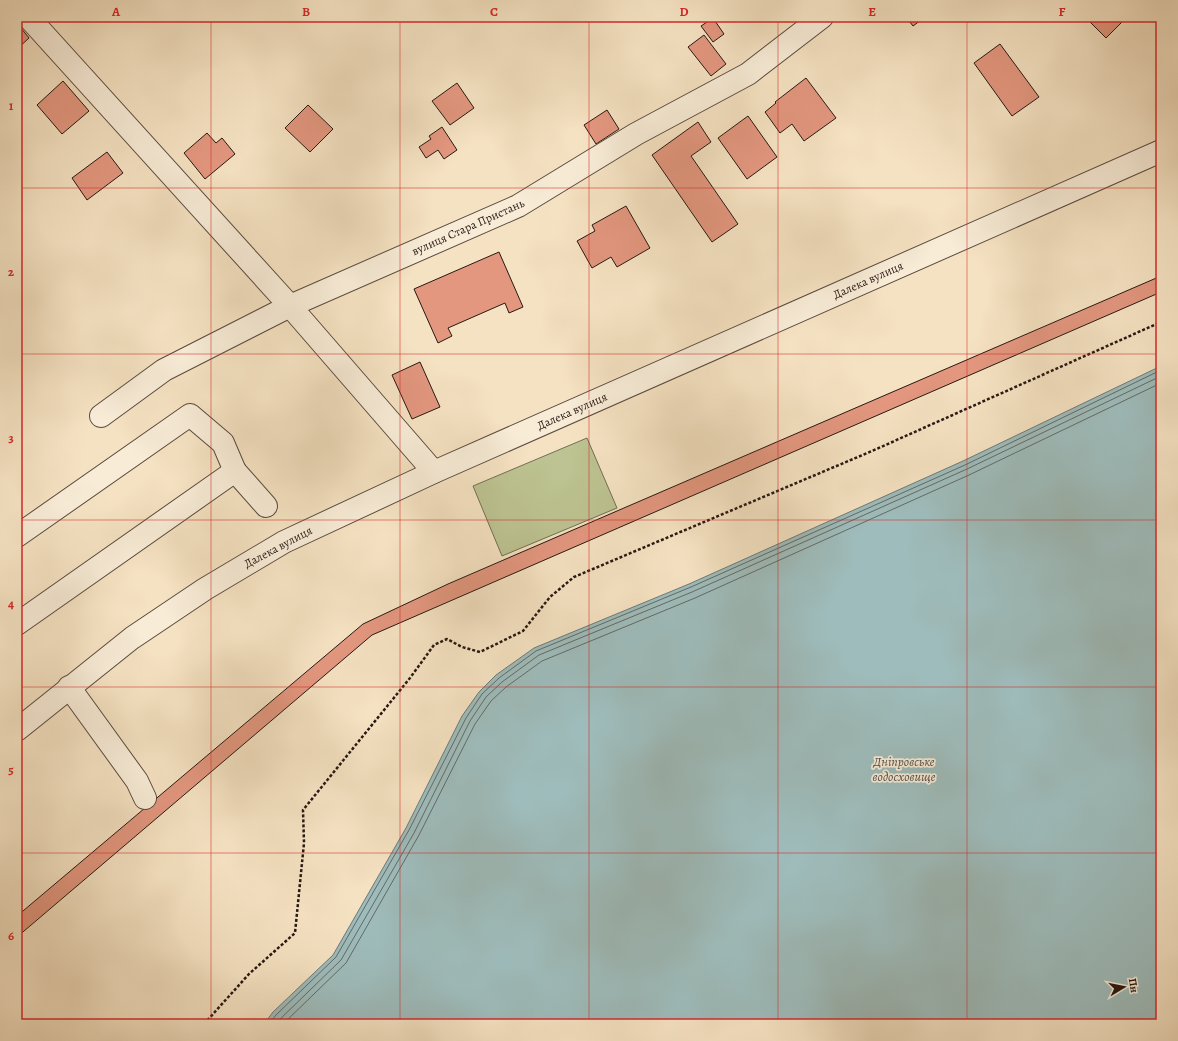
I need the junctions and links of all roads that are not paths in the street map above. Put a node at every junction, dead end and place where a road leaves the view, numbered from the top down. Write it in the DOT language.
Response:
graph roads {
  1 [pos="822,17"];
  2 [pos="30,18"];
  3 [pos="1161,151"];
  4 [pos="290,306"];
  5 [pos="101,416"];
  6 [pos="235,471"];
  7 [pos="434,472"];
  8 [pos="266,506"];
  9 [pos="17,536"];
  10 [pos="17,624"];
  11 [pos="69,687"];
  12 [pos="17,730"];
  13 [pos="145,798"];
  1 -- 4 [label="street, вулиця Стара Пристань"];
  2 -- 4 [label="street"];
  3 -- 7 [label="street, Далека вулиця"];
  4 -- 5 [label="street, вулиця Стара Пристань"];
  4 -- 7 [label="street"];
  6 -- 8 [label="street"];
  6 -- 9 [label="street"];
  6 -- 10 [label="street"];
  7 -- 11 [label="street, Далека вулиця"];
  11 -- 12 [label="street, Далека вулиця"];
  11 -- 13 [label="street"];
}
